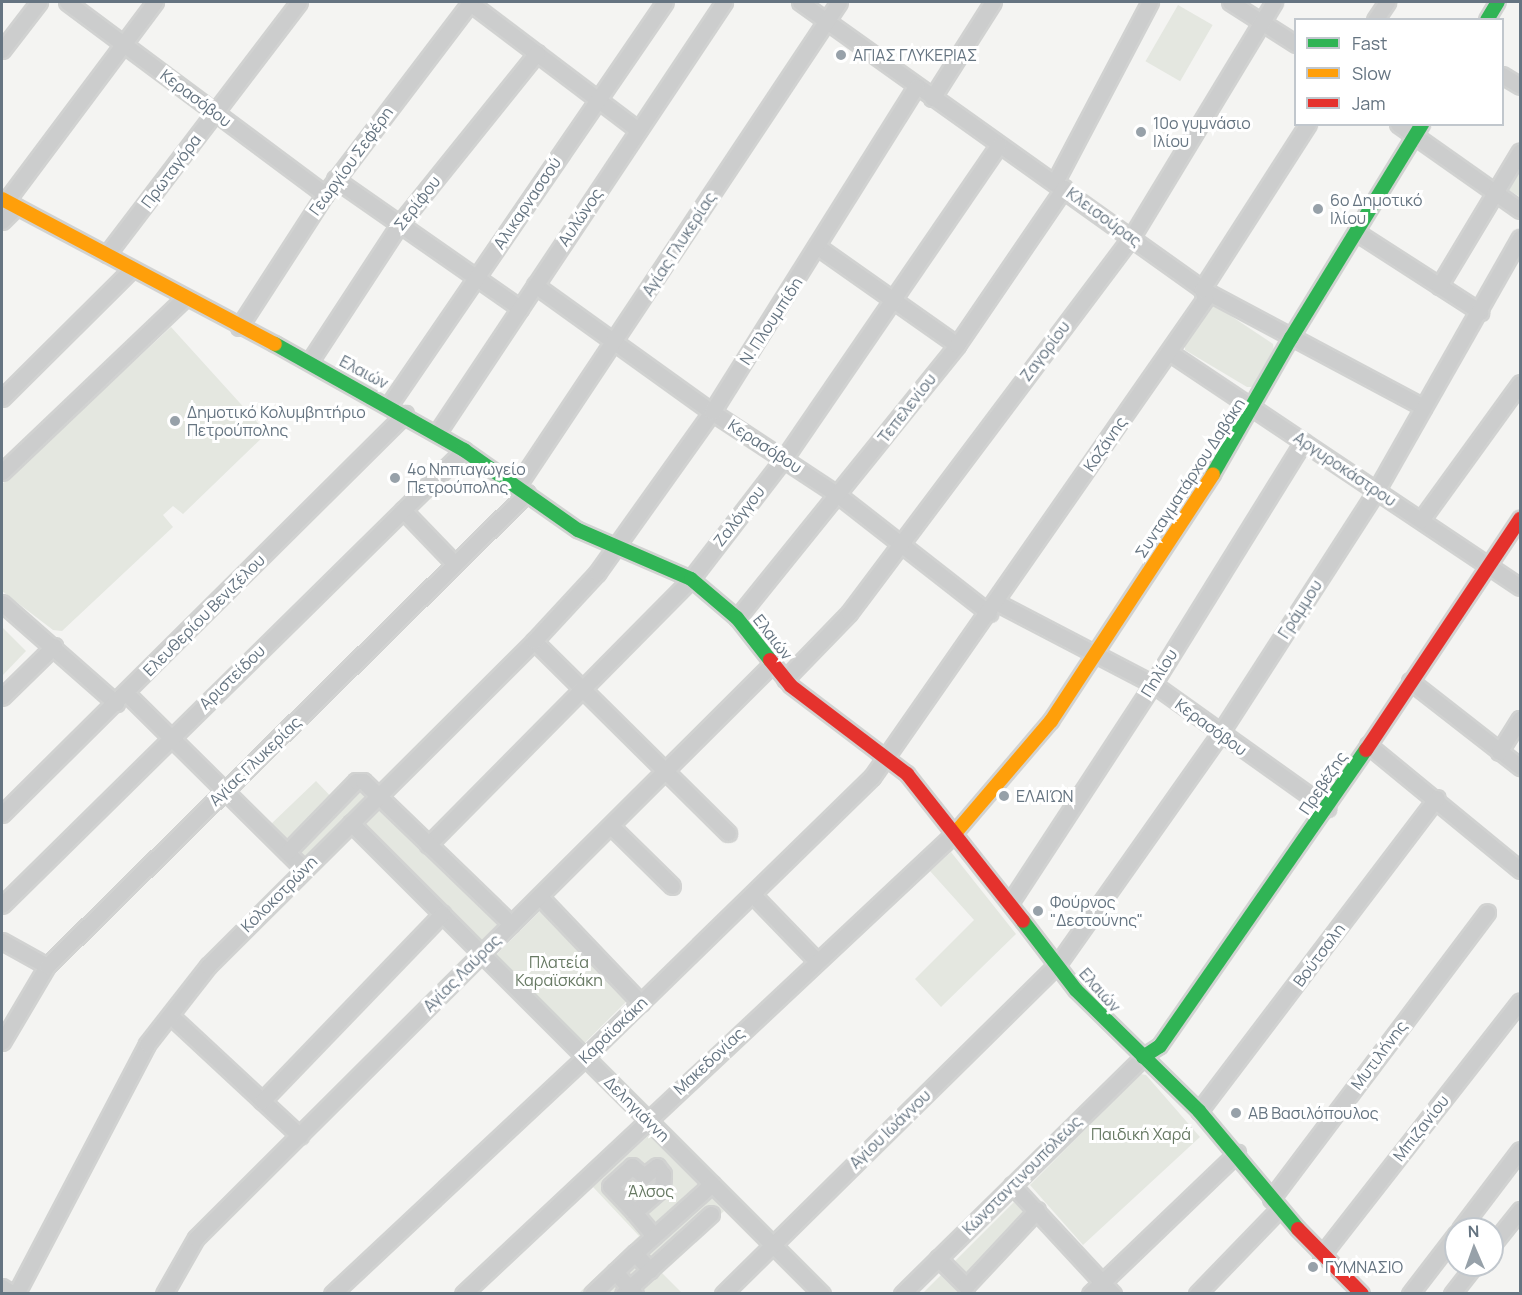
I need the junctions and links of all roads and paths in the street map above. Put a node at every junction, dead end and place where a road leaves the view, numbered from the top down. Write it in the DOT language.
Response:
graph roads {
  1 [pos="39,2"];
  2 [pos="67,2"];
  3 [pos="155,2"];
  4 [pos="299,2"];
  5 [pos="470,2"];
  6 [pos="666,2"];
  7 [pos="724,2"];
  8 [pos="800,2"];
  9 [pos="839,2"];
  10 [pos="993,2"];
  11 [pos="1150,2"];
  12 [pos="1230,2"];
  13 [pos="1274,2"];
  14 [pos="1387,2"];
  15 [pos="1498,2"];
  16 [pos="1376,18"];
  17 [pos="1488,18"];
  18 [pos="1262,20"];
  19 [pos="826,21"];
  20 [pos="123,43"];
  21 [pos="1294,43"];
  22 [pos="2,50"];
  23 [pos="537,53"];
  24 [pos="1504,76"];
  25 [pos="1521,86"];
  26 [pos="916,87"];
  27 [pos="932,99"];
  28 [pos="598,100"];
  29 [pos="216,112"];
  30 [pos="1307,126"];
  31 [pos="1400,126"];
  32 [pos="1421,126"];
  33 [pos="638,130"];
  34 [pos="1414,138"];
  35 [pos="999,145"];
  36 [pos="1521,151"];
  37 [pos="335,179"];
  38 [pos="1060,185"];
  39 [pos="1495,193"];
  40 [pos="325,194"];
  41 [pos="8,202"];
  42 [pos="1521,210"];
  43 [pos="2,221"];
  44 [pos="401,222"];
  45 [pos="1356,232"];
  46 [pos="1131,238"];
  47 [pos="1521,238"];
  48 [pos="818,247"];
  49 [pos="107,254"];
  50 [pos="132,269"];
  51 [pos="476,277"];
  52 [pos="536,285"];
  53 [pos="1439,286"];
  54 [pos="1202,289"];
  55 [pos="185,298"];
  56 [pos="893,302"];
  57 [pos="520,308"];
  58 [pos="1480,312"];
  59 [pos="239,327"];
  60 [pos="1291,338"];
  61 [pos="615,342"];
  62 [pos="957,345"];
  63 [pos="1168,352"];
  64 [pos="310,361"];
  65 [pos="1521,383"];
  66 [pos="2,398"];
  67 [pos="389,405"];
  68 [pos="1423,407"];
  69 [pos="1255,409"];
  70 [pos="712,412"];
  71 [pos="405,414"];
  72 [pos="437,433"];
  73 [pos="1303,442"];
  74 [pos="464,450"];
  75 [pos="785,457"];
  76 [pos="2,472"];
  77 [pos="522,490"];
  78 [pos="1376,491"];
  79 [pos="838,495"];
  80 [pos="403,510"];
  81 [pos="1521,519"];
  82 [pos="1421,520"];
  83 [pos="900,541"];
  84 [pos="615,549"];
  85 [pos="454,562"];
  86 [pos="1489,566"];
  87 [pos="692,579"];
  88 [pos="1521,587"];
  89 [pos="2,603"];
  90 [pos="992,607"];
  91 [pos="737,618"];
  92 [pos="534,641"];
  93 [pos="54,646"];
  94 [pos="1095,655"];
  95 [pos="774,663"];
  96 [pos="785,679"];
  97 [pos="1410,681"];
  98 [pos="1153,684"];
  99 [pos="586,688"];
  100 [pos="2,697"];
  101 [pos="121,698"];
  102 [pos="1521,719"];
  103 [pos="1219,735"];
  104 [pos="170,737"];
  105 [pos="1368,745"];
  106 [pos="1499,752"];
  107 [pos="887,759"];
  108 [pos="1521,767"];
  109 [pos="667,772"];
  110 [pos="224,792"];
  111 [pos="379,795"];
  112 [pos="1437,798"];
  113 [pos="1327,808"];
  114 [pos="2,814"];
  115 [pos="351,823"];
  116 [pos="612,827"];
  117 [pos="957,831"];
  118 [pos="729,833"];
  119 [pos="428,845"];
  120 [pos="287,852"];
  121 [pos="304,869"];
  122 [pos="1521,870"];
  123 [pos="672,885"];
  124 [pos="754,896"];
  125 [pos="541,898"];
  126 [pos="1011,901"];
  127 [pos="2,905"];
  128 [pos="1486,912"];
  129 [pos="441,914"];
  130 [pos="511,924"];
  131 [pos="2,940"];
  132 [pos="481,954"];
  133 [pos="816,960"];
  134 [pos="1058,965"];
  135 [pos="47,966"];
  136 [pos="1521,1001"];
  137 [pos="641,1003"];
  138 [pos="171,1016"];
  139 [pos="2,1042"];
  140 [pos="585,1057"];
  141 [pos="1143,1058"];
  142 [pos="262,1101"];
  143 [pos="1199,1110"];
  144 [pos="647,1120"];
  145 [pos="300,1136"];
  146 [pos="1521,1150"];
  147 [pos="1237,1154"];
  148 [pos="608,1156"];
  149 [pos="623,1174"];
  150 [pos="712,1184"];
  151 [pos="1012,1185"];
  152 [pos="696,1198"];
  153 [pos="727,1199"];
  154 [pos="1275,1204"];
  155 [pos="1037,1210"];
  156 [pos="1521,1210"];
  157 [pos="634,1212"];
  158 [pos="711,1214"];
  159 [pos="1469,1217"];
  160 [pos="1504,1231"];
  161 [pos="654,1236"];
  162 [pos="773,1245"];
  163 [pos="1444,1249"];
  164 [pos="635,1254"];
  165 [pos="1321,1256"];
  166 [pos="938,1258"];
  167 [pos="650,1270"];
  168 [pos="615,1272"];
  169 [pos="1465,1277"];
  170 [pos="1103,1282"];
  171 [pos="2,1287"];
  172 [pos="962,1290"];
  173 [pos="340,1291"];
  174 [pos="629,1292"];
  175 [pos="14,1293"];
  176 [pos="164,1293"];
  177 [pos="463,1293"];
  178 [pos="592,1293"];
  179 [pos="723,1293"];
  180 [pos="822,1293"];
  181 [pos="902,1293"];
  182 [pos="1090,1293"];
  183 [pos="1113,1293"];
  184 [pos="1197,1293"];
  185 [pos="1362,1293"];
  186 [pos="1410,1293"];
  187 [pos="1452,1293"];
  1 -- 22 [label="street"];
  2 -- 20 [label="street, Κερασόβου"];
  3 -- 20 [label="street"];
  4 -- 29 [label="street, Πρωταγόρα"];
  5 -- 23 [label="street"];
  5 -- 37 [label="street, Γεωργίου Σεφέρη"];
  6 -- 28 [label="street, Αλικαρνασσού"];
  7 -- 33 [label="street, Αυλώνος"];
  8 -- 19 [label="street, Κλεισούρας"];
  9 -- 19 [label="street, Αγίας Γλυκερίας"];
  10 -- 27 [label="street"];
  11 -- 38 [label="street, Τεπελενίου"];
  12 -- 18 [label="street"];
  13 -- 18 [label="street, Ζαγορίου"];
  14 -- 16 [label="street"];
  15 -- 17 [label="street"];
  18 -- 21 [label="street"];
  18 -- 46 [label="street, Ζαγορίου"];
  19 -- 26 [label="street, Κλεισούρας"];
  19 -- 61 [label="street, Αγίας Γλυκερίας"];
  20 -- 29 [label="street, Κερασόβου"];
  20 -- 41 [label="street"];
  23 -- 28 [label="street"];
  23 -- 44 [label="street, Σερίφου"];
  24 -- 25 [label="street"];
  26 -- 27 [label="street, Κλεισούρας"];
  26 -- 48 [label="street, N. Πλουμπίδη"];
  27 -- 35 [label="street, Κλεισούρας"];
  28 -- 33 [label="street"];
  28 -- 51 [label="street, Αλικαρνασσού"];
  29 -- 40 [label="street, Κερασόβου"];
  29 -- 49 [label="street, Πρωταγόρα"];
  30 -- 54 [label="street, Κοζάνης"];
  31 -- 34 [label="street"];
  32 -- 34 [label="street, Συνταγματάρχου Δαβάκη"];
  33 -- 52 [label="street, Αυλώνος"];
  34 -- 39 [label="street"];
  34 -- 45 [label="street, Συνταγματάρχου Δαβάκη"];
  35 -- 38 [label="street, Κλεισούρας"];
  35 -- 56 [label="street, Ζαλόγγου"];
  36 -- 39 [label="street"];
  37 -- 40 [label="street, Γεωργίου Σεφέρη"];
  37 -- 44 [label="street"];
  38 -- 46 [label="street, Κλεισούρας"];
  38 -- 62 [label="street, Τεπελενίου"];
  39 -- 42 [label="street"];
  39 -- 53 [label="street"];
  40 -- 59 [label="street, Γεωργίου Σεφέρη"];
  41 -- 43 [label="street"];
  41 -- 49 [label="street, Ελαιών"];
  44 -- 51 [label="street"];
  44 -- 64 [label="street, Σερίφου"];
  45 -- 53 [label="street"];
  45 -- 60 [label="street, Συνταγματάρχου Δαβάκη"];
  46 -- 54 [label="street, Κλεισούρας"];
  46 -- 83 [label="street, Ζαγορίου"];
  47 -- 58 [label="street, Γράμμου"];
  48 -- 56 [label="street"];
  48 -- 70 [label="street, N. Πλουμπίδη"];
  49 -- 50 [label="street, Ελαιών"];
  50 -- 55 [label="street, Ελαιών"];
  50 -- 66 [label="street"];
  51 -- 57 [label="street"];
  51 -- 67 [label="street, Αλικαρνασσού"];
  52 -- 57 [label="street, Αυλώνος"];
  52 -- 61 [label="street, Κερασόβου"];
  53 -- 58 [label="street"];
  54 -- 60 [label="street, Κλεισούρας"];
  54 -- 63 [label="street, Κοζάνης"];
  55 -- 59 [label="street, Ελαιών"];
  55 -- 76 [label="street"];
  56 -- 62 [label="street"];
  56 -- 75 [label="street, Ζαλόγγου"];
  57 -- 72 [label="street, Αυλώνος"];
  58 -- 68 [label="street, Γράμμου"];
  59 -- 64 [label="street, Ελαιών"];
  60 -- 68 [label="street, Κλεισούρας"];
  60 -- 69 [label="street, Συνταγματάρχου Δαβάκη"];
  61 -- 70 [label="street, Κερασόβου"];
  61 -- 77 [label="street, Αγίας Γλυκερίας"];
  62 -- 79 [label="street, Τεπελενίου"];
  63 -- 69 [label="street, Αργυροκάστρου"];
  63 -- 90 [label="street, Κοζάνης"];
  64 -- 67 [label="street, Ελαιών"];
  65 -- 82 [label="street"];
  67 -- 71 [label="street, Ελαιών"];
  68 -- 78 [label="street, Γράμμου"];
  69 -- 73 [label="street, Αργυροκάστρου"];
  69 -- 94 [label="street, Συνταγματάρχου Δαβάκη"];
  70 -- 75 [label="street, Κερασόβου"];
  70 -- 84 [label="street, N. Πλουμπίδη"];
  71 -- 72 [label="street, Ελαιών"];
  71 -- 101 [label="street, Ελευθερίου Βενιζέλου"];
  72 -- 74 [label="street, Ελαιών"];
  73 -- 78 [label="street, Αργυροκάστρου"];
  73 -- 98 [label="street, Πηλίου"];
  74 -- 77 [label="street, Ελαιών"];
  74 -- 80 [label="street, Αριστείδου"];
  75 -- 79 [label="street, Κερασόβου"];
  75 -- 87 [label="street, Ζαλόγγου"];
  77 -- 84 [label="street, Ελαιών"];
  77 -- 85 [label="street, Αγίας Γλυκερίας"];
  78 -- 82 [label="street, Αργυροκάστρου"];
  78 -- 103 [label="street, Γράμμου"];
  79 -- 83 [label="street, Κερασόβου"];
  79 -- 91 [label="street, Τεπελενίου"];
  80 -- 85 [label="street"];
  80 -- 104 [label="street, Αριστείδου"];
  81 -- 86 [label="street, Πρεβέζης"];
  82 -- 86 [label="street, Αργυροκάστρου"];
  83 -- 90 [label="street, Κερασόβου"];
  83 -- 96 [label="street, Ζαγορίου"];
  84 -- 87 [label="street, Ελαιών"];
  84 -- 92 [label="street, Κολοκοτρώνη"];
  85 -- 110 [label="street, Αγίας Γλυκερίας"];
  86 -- 88 [label="street, Αργυροκάστρου"];
  86 -- 97 [label="street, Πρεβέζης"];
  87 -- 91 [label="street, Ελαιών"];
  87 -- 99 [label="street, Ζαλόγγου"];
  89 -- 93 [label="street"];
  90 -- 94 [label="street, Κερασόβου"];
  90 -- 107 [label="street, Κοζάνης"];
  91 -- 95 [label="street, Ελαιών"];
  92 -- 99 [label="street"];
  92 -- 111 [label="street, Κολοκοτρώνη"];
  93 -- 100 [label="street"];
  93 -- 101 [label="street"];
  94 -- 98 [label="street, Κερασόβου"];
  94 -- 117 [label="street, Συνταγματάρχου Δαβάκη"];
  95 -- 96 [label="street, Ελαιών"];
  95 -- 109 [label="street, Αγίας Λαύρας"];
  96 -- 107 [label="street, Ελαιών"];
  97 -- 105 [label="street, Πρεβέζης"];
  97 -- 106 [label="street"];
  98 -- 103 [label="street, Κερασόβου"];
  98 -- 126 [label="street, Πηλίου"];
  99 -- 109 [label="street"];
  99 -- 119 [label="street, Ζαλόγγου"];
  101 -- 104 [label="street"];
  101 -- 114 [label="street, Ελευθερίου Βενιζέλου"];
  102 -- 106 [label="street"];
  103 -- 113 [label="street, Κερασόβου"];
  103 -- 134 [label="street, Γράμμου"];
  104 -- 110 [label="street"];
  104 -- 127 [label="street, Αριστείδου"];
  105 -- 112 [label="street"];
  105 -- 113 [label="street, Πρεβέζης"];
  106 -- 108 [label="street"];
  107 -- 117 [label="street, Ελαιών"];
  107 -- 124 [label="street, Καραϊσκάκη"];
  109 -- 116 [label="street, Αγίας Λαύρας"];
  109 -- 118 [label="street"];
  110 -- 120 [label="street"];
  110 -- 135 [label="street, Αγίας Γλυκερίας"];
  111 -- 115 [label="street, Κολοκοτρώνη"];
  111 -- 119 [label="street"];
  111 -- 120 [label="street"];
  112 -- 122 [label="street"];
  112 -- 143 [label="street, Βούτσαλη"];
  113 -- 141 [label="street, Πρεβέζης"];
  115 -- 121 [label="street, Κολοκοτρώνη"];
  115 -- 129 [label="street, Δεληγιάννη"];
  116 -- 123 [label="street"];
  116 -- 125 [label="street, Αγίας Λαύρας"];
  117 -- 126 [label="street, Ελαιών"];
  117 -- 133 [label="street, Μακεδονίας"];
  119 -- 130 [label="street"];
  120 -- 121 [label="street"];
  121 -- 138 [label="street, Κολοκοτρώνη"];
  124 -- 133 [label="street"];
  124 -- 137 [label="street, Καραϊσκάκη"];
  125 -- 130 [label="street, Αγίας Λαύρας"];
  125 -- 137 [label="street"];
  126 -- 134 [label="street, Ελαιών"];
  128 -- 154 [label="street, Μυτιλήνης"];
  129 -- 132 [label="street, Δεληγιάννη"];
  129 -- 142 [label="street"];
  130 -- 132 [label="street, Αγίας Λαύρας"];
  131 -- 135 [label="street"];
  132 -- 140 [label="street, Δεληγιάννη"];
  132 -- 145 [label="street, Αγίας Λαύρας"];
  133 -- 144 [label="street, Μακεδονίας"];
  134 -- 141 [label="street, Ελαιών"];
  134 -- 162 [label="street, Αγίου Ιωάννου"];
  135 -- 139 [label="street, Αγίας Γλυκερίας"];
  136 -- 165 [label="street, Μπιζανίου"];
  137 -- 140 [label="street, Καραϊσκάκη"];
  138 -- 142 [label="street"];
  138 -- 175 [label="street, Κολοκοτρώνη"];
  140 -- 144 [label="street, Δεληγιάννη"];
  140 -- 173 [label="street, Καραϊσκάκη"];
  141 -- 143 [label="street, Ελαιών"];
  141 -- 151 [label="street, Κωνσταντινουπόλεως"];
  142 -- 145 [label="street"];
  143 -- 147 [label="street, Ελαιών"];
  144 -- 148 [label="street, Μακεδονίας"];
  144 -- 150 [label="street, Δεληγιάννη"];
  145 -- 176 [label="street, Αγίας Λαύρας"];
  146 -- 159 [label="street"];
  147 -- 154 [label="street, Ελαιών"];
  147 -- 170 [label="street"];
  148 -- 149 [label="street"];
  148 -- 177 [label="street, Μακεδονίας"];
  149 -- 157 [label="street"];
  149 -- 157 [label="street"];
  150 -- 152 [label="street"];
  150 -- 153 [label="street, Δεληγιάννη"];
  151 -- 155 [label="street"];
  151 -- 166 [label="street, Κωνσταντινουπόλεως"];
  152 -- 158 [label="street"];
  152 -- 161 [label="street"];
  153 -- 158 [label="street"];
  153 -- 162 [label="street, Δεληγιάννη"];
  154 -- 165 [label="street, Ελαιών"];
  154 -- 184 [label="street, Μυτιλήνης"];
  155 -- 170 [label="street"];
  155 -- 172 [label="street"];
  156 -- 160 [label="street"];
  157 -- 161 [label="street"];
  158 -- 167 [label="street"];
  161 -- 164 [label="street"];
  162 -- 179 [label="street, Αγίου Ιωάννου"];
  162 -- 180 [label="street, Δεληγιάννη"];
  163 -- 186 [label="street"];
  164 -- 167 [label="street"];
  164 -- 168 [label="street"];
  165 -- 185 [label="street, Ελαιών"];
  166 -- 172 [label="street"];
  166 -- 181 [label="street, Κωνσταντινουπόλεως"];
  167 -- 174 [label="street"];
  168 -- 174 [label="street"];
  168 -- 178 [label="street"];
  169 -- 187 [label="street"];
  170 -- 182 [label="street"];
  170 -- 183 [label="street"];
  171 -- 175 [label="street"];
}
